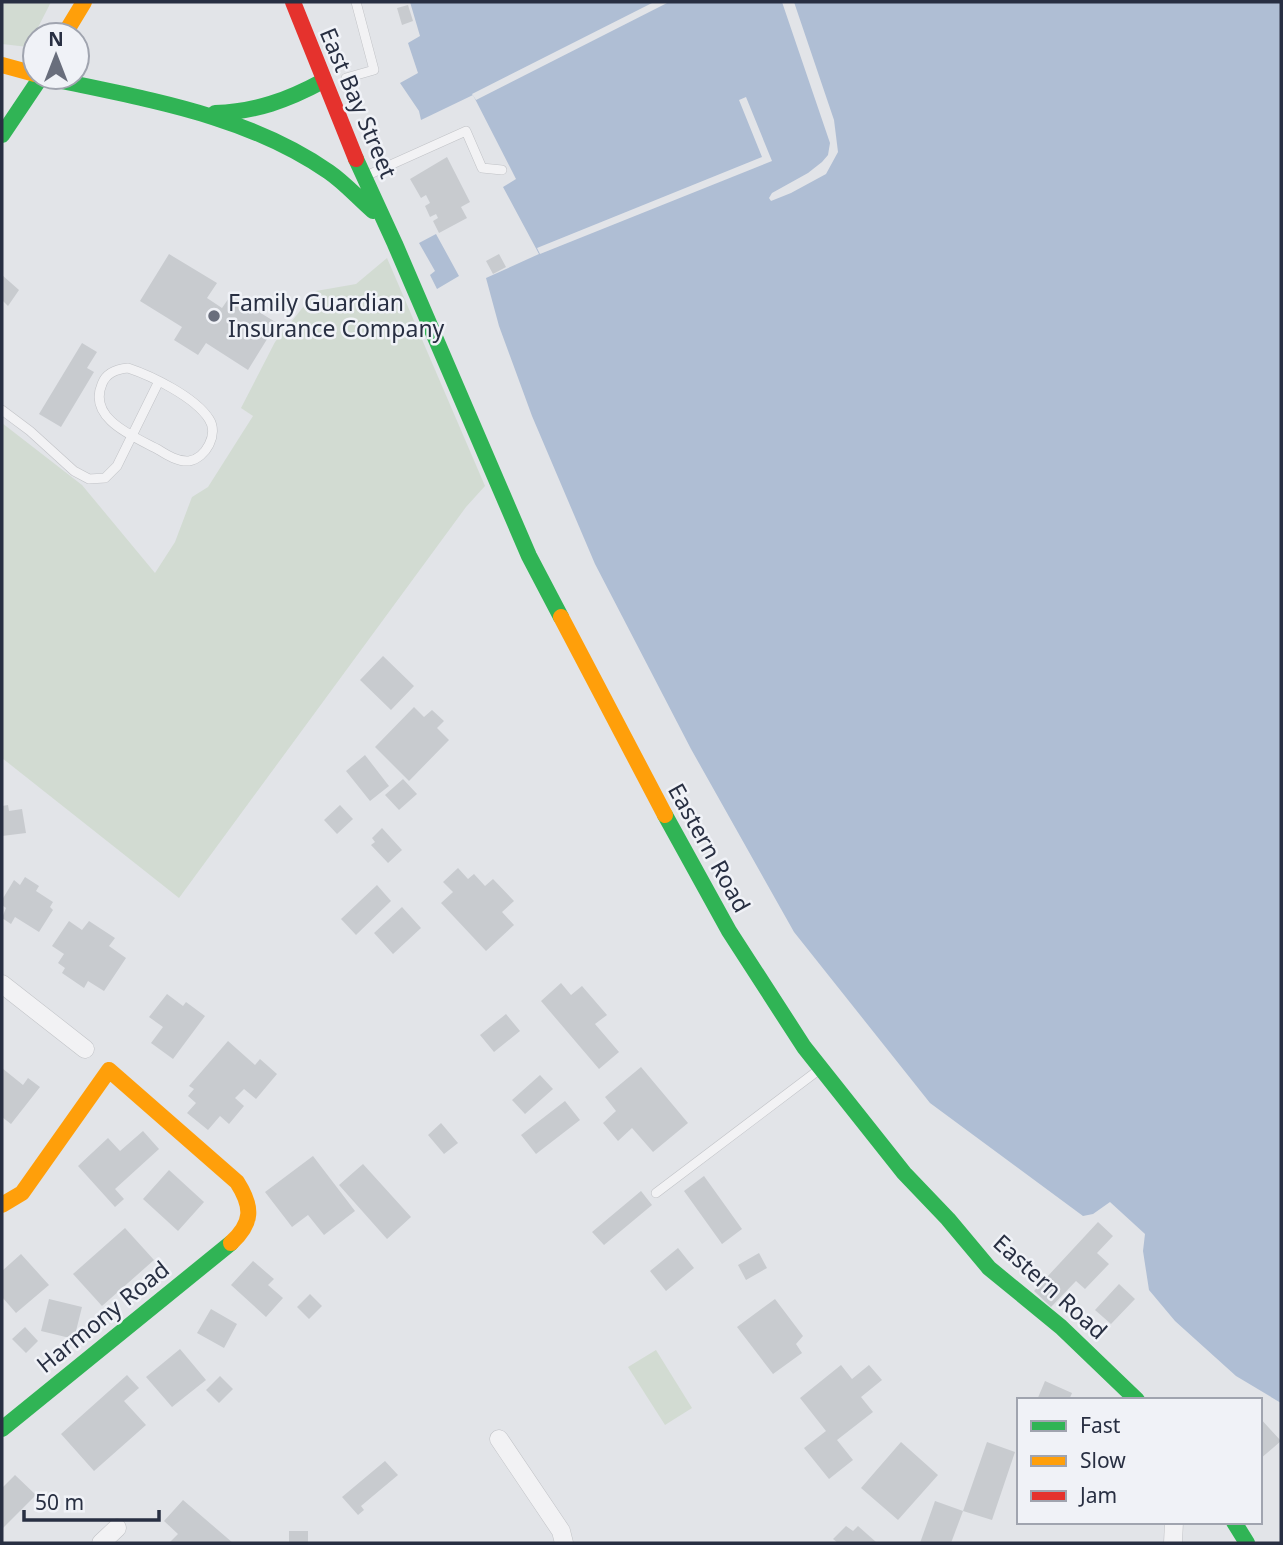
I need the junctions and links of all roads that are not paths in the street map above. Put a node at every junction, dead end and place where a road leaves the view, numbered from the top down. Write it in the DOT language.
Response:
graph roads {
  1 [pos="84,2"];
  2 [pos="293,2"];
  3 [pos="356,2"];
  4 [pos="72,21"];
  5 [pos="2,65"];
  6 [pos="21,71"];
  7 [pos="346,78"];
  8 [pos="323,81"];
  9 [pos="91,88"];
  10 [pos="33,91"];
  11 [pos="205,113"];
  12 [pos="2,135"];
  13 [pos="502,170"];
  14 [pos="363,177"];
  15 [pos="384,221"];
  16 [pos="158,383"];
  17 [pos="2,410"];
  18 [pos="132,435"];
  19 [pos="2,984"];
  20 [pos="85,1049"];
  21 [pos="821,1068"];
  22 [pos="656,1193"];
  23 [pos="2,1205"];
  24 [pos="1136,1398"];
  25 [pos="2,1429"];
  26 [pos="499,1439"];
  27 [pos="1174,1524"];
  28 [pos="1235,1524"];
  29 [pos="117,1528"];
  30 [pos="101,1543"];
  31 [pos="564,1543"];
  32 [pos="1173,1543"];
  33 [pos="1247,1543"];
  1 -- 4 [label="main road"];
  2 -- 8 [label="main road, East Bay Street"];
  3 -- 7 [label="lane"];
  5 -- 6 [label="main road"];
  8 -- 11 [label="main road"];
  8 -- 14 [label="main road, East Bay Street"];
  9 -- 11 [label="main road"];
  10 -- 12 [label="main road"];
  11 -- 15 [label="main road"];
  13 -- 14 [label="lane"];
  14 -- 15 [label="main road, East Bay Street"];
  15 -- 21 [label="main road, Eastern Road"];
  16 -- 18 [label="lane"];
  16 -- 18 [label="lane"];
  16 -- 18 [label="lane"];
  17 -- 18 [label="lane"];
  19 -- 20 [label="street"];
  21 -- 22 [label="lane"];
  21 -- 24 [label="main road, Eastern Road"];
  23 -- 25 [label="main road, Harmony Road"];
  26 -- 31 [label="street"];
  27 -- 32 [label="street"];
  28 -- 33 [label="main road"];
  29 -- 30 [label="street"];
}
